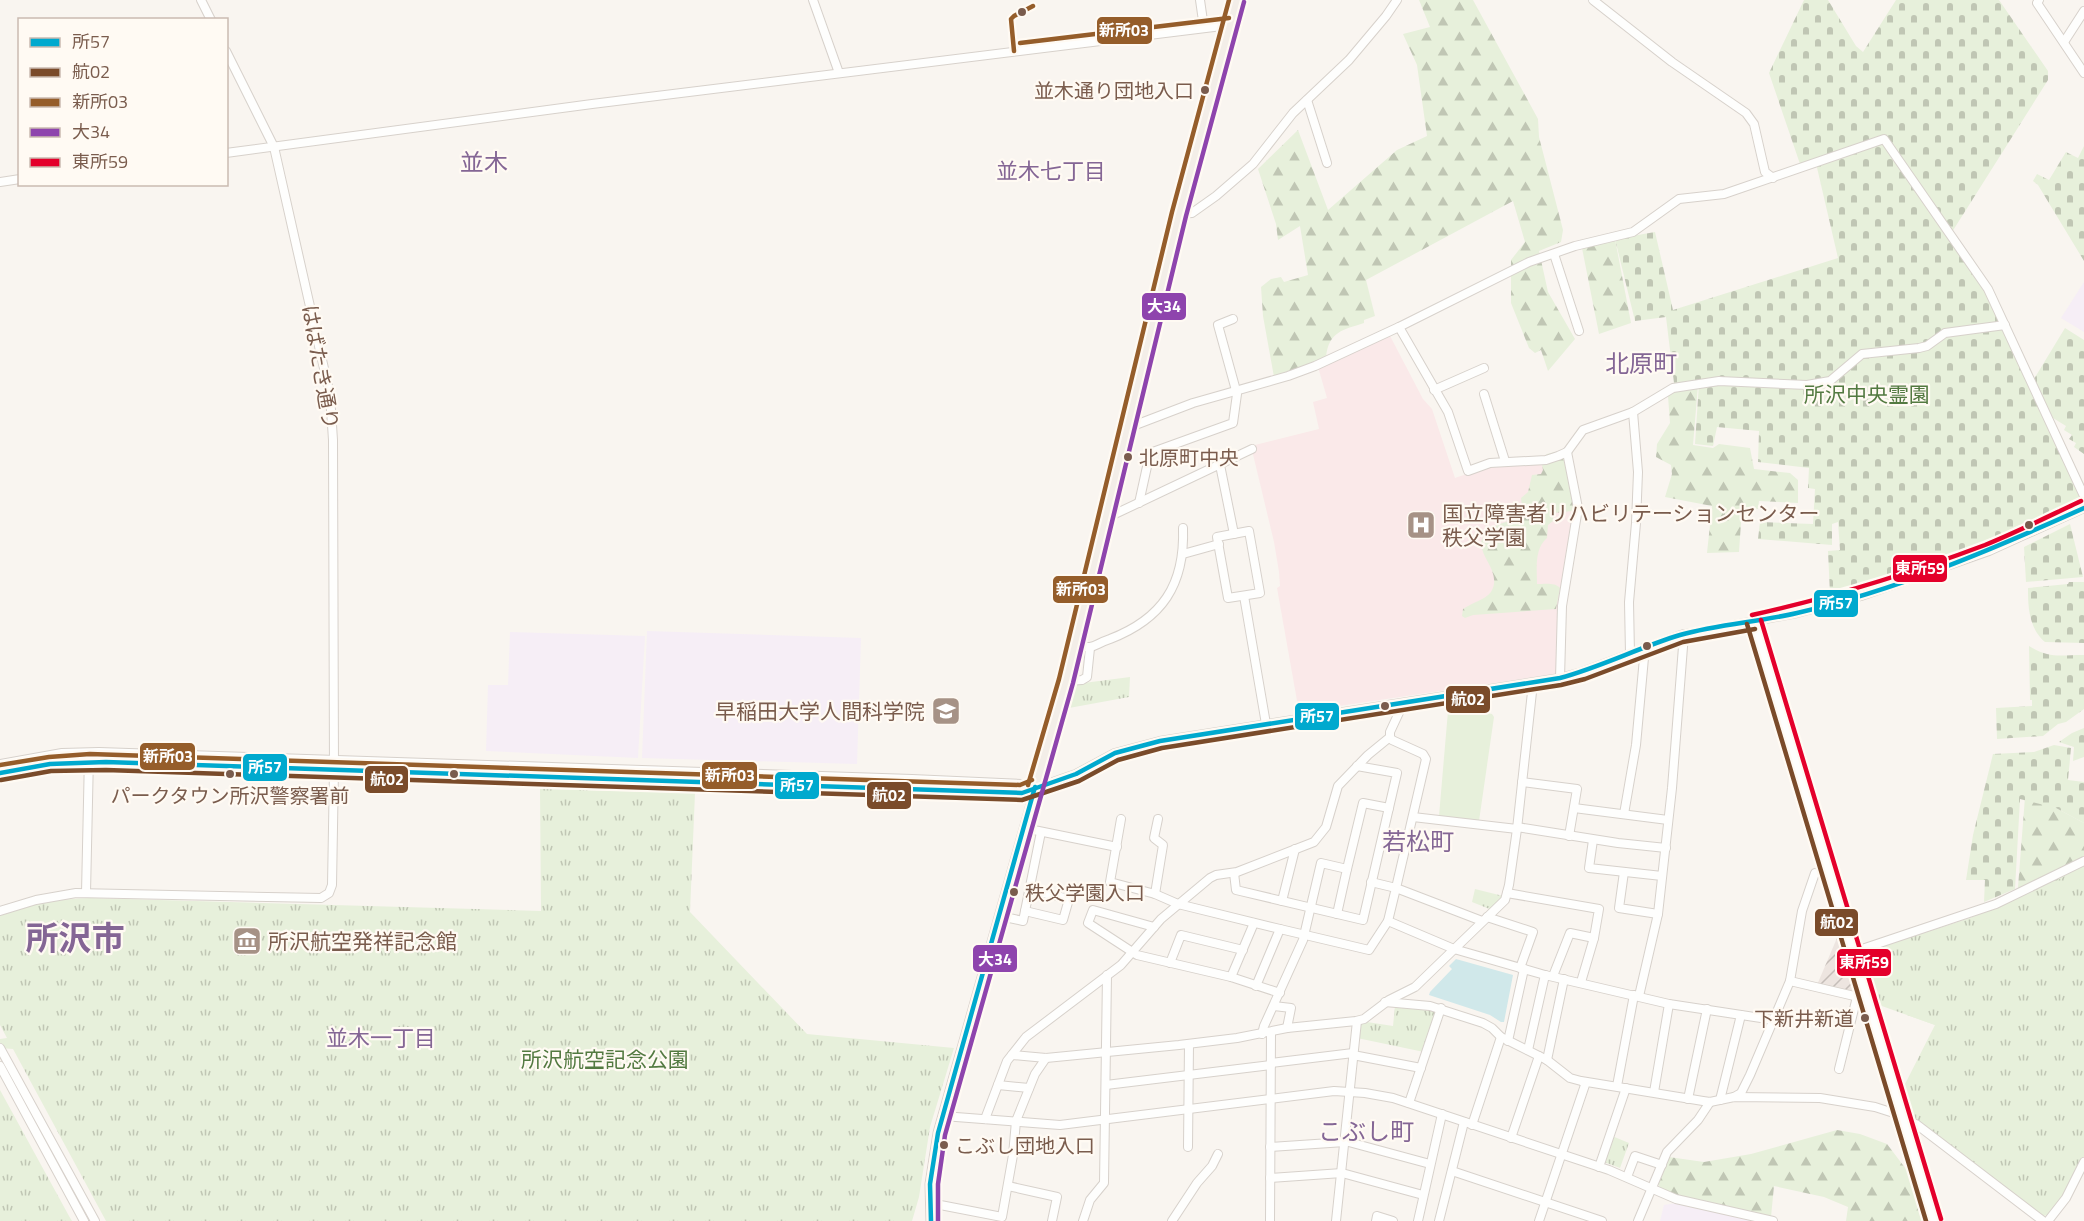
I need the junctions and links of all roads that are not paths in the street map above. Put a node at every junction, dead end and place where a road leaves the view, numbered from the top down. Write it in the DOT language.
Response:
graph roads {
  1 [pos="201,0"];
  2 [pos="813,0"];
  3 [pos="1200,0"];
  4 [pos="1237,0"];
  5 [pos="1397,0"];
  6 [pos="1593,0"];
  7 [pos="2039,0"];
  8 [pos="2084,11"];
  9 [pos="210,18"];
  10 [pos="1230,25"];
  11 [pos="1204,28"];
  12 [pos="2064,42"];
  13 [pos="228,55"];
  14 [pos="2084,72"];
  15 [pos="839,74"];
  16 [pos="1306,100"];
  17 [pos="274,147"];
  18 [pos="228,153"];
  19 [pos="1327,163"];
  20 [pos="1773,178"];
  21 [pos="18,179"];
  22 [pos="0,182"];
  23 [pos="1179,214"];
  24 [pos="1554,254"];
  25 [pos="1233,319"];
  26 [pos="2005,326"];
  27 [pos="1399,327"];
  28 [pos="1579,331"];
  29 [pos="1484,368"];
  30 [pos="1236,390"];
  31 [pos="1434,390"];
  32 [pos="1484,394"];
  33 [pos="1633,412"];
  34 [pos="1129,426"];
  35 [pos="1252,449"];
  36 [pos="1567,452"];
  37 [pos="1505,461"];
  38 [pos="1221,465"];
  39 [pos="2084,496"];
  40 [pos="1139,503"];
  41 [pos="2084,508"];
  42 [pos="1107,515"];
  43 [pos="1183,528"];
  44 [pos="1234,534"];
  45 [pos="1219,544"];
  46 [pos="1183,554"];
  47 [pos="1244,596"];
  48 [pos="1754,622"];
  49 [pos="1684,634"];
  50 [pos="1075,645"];
  51 [pos="1645,647"];
  52 [pos="1090,648"];
  53 [pos="1630,654"];
  54 [pos="1560,678"];
  55 [pos="1066,681"];
  56 [pos="1533,683"];
  57 [pos="1403,704"];
  58 [pos="1266,723"];
  59 [pos="1390,737"];
  60 [pos="89,757"];
  61 [pos="333,758"];
  62 [pos="0,764"];
  63 [pos="1357,766"];
  64 [pos="334,770"];
  65 [pos="0,773"];
  66 [pos="1522,782"];
  67 [pos="1035,788"];
  68 [pos="1389,808"];
  69 [pos="1574,808"];
  70 [pos="1624,814"];
  71 [pos="1413,817"];
  72 [pos="1121,819"];
  73 [pos="1158,819"];
  74 [pos="1668,820"];
  75 [pos="1024,828"];
  76 [pos="1517,828"];
  77 [pos="1041,832"];
  78 [pos="1569,836"];
  79 [pos="1593,840"];
  80 [pos="1117,847"];
  81 [pos="1665,848"];
  82 [pos="1295,849"];
  83 [pos="2084,861"];
  84 [pos="1347,869"];
  85 [pos="1624,872"];
  86 [pos="1234,873"];
  87 [pos="1815,873"];
  88 [pos="1662,876"];
  89 [pos="1371,882"];
  90 [pos="1396,888"];
  91 [pos="1030,890"];
  92 [pos="86,893"];
  93 [pos="1507,893"];
  94 [pos="1155,894"];
  95 [pos="1282,901"];
  96 [pos="1178,904"];
  97 [pos="1310,908"];
  98 [pos="0,911"];
  99 [pos="1025,912"];
  100 [pos="1336,914"];
  101 [pos="1658,915"];
  102 [pos="1000,916"];
  103 [pos="1484,919"];
  104 [pos="1388,921"];
  105 [pos="1254,923"];
  106 [pos="1154,927"];
  107 [pos="1280,929"];
  108 [pos="1304,935"];
  109 [pos="1594,938"];
  110 [pos="1454,949"];
  111 [pos="1243,950"];
  112 [pos="1132,952"];
  113 [pos="1853,952"];
  114 [pos="1170,963"];
  115 [pos="1522,968"];
  116 [pos="1107,975"];
  117 [pos="1549,976"];
  118 [pos="1231,977"];
  119 [pos="1564,979"];
  120 [pos="1790,981"];
  121 [pos="1581,982"];
  122 [pos="1256,986"];
  123 [pos="1280,993"];
  124 [pos="1636,996"];
  125 [pos="1857,997"];
  126 [pos="1867,999"];
  127 [pos="1385,1002"];
  128 [pos="1669,1004"];
  129 [pos="1274,1006"];
  130 [pos="1441,1008"];
  131 [pos="1707,1010"];
  132 [pos="1741,1015"];
  133 [pos="1774,1020"];
  134 [pos="1357,1021"];
  135 [pos="1287,1028"];
  136 [pos="1267,1033"];
  137 [pos="1505,1039"];
  138 [pos="1188,1044"];
  139 [pos="0,1048"];
  140 [pos="1528,1050"];
  141 [pos="1106,1052"];
  142 [pos="1353,1054"];
  143 [pos="1012,1055"];
  144 [pos="1539,1056"];
  145 [pos="1046,1058"];
  146 [pos="1547,1060"];
  147 [pos="1271,1064"];
  148 [pos="0,1066"];
  149 [pos="1421,1068"];
  150 [pos="1839,1069"];
  151 [pos="1188,1075"];
  152 [pos="1586,1082"];
  153 [pos="998,1085"];
  154 [pos="1106,1085"];
  155 [pos="1617,1086"];
  156 [pos="1029,1088"];
  157 [pos="1626,1088"];
  158 [pos="1350,1092"];
  159 [pos="1654,1092"];
  160 [pos="1734,1097"];
  161 [pos="1270,1099"];
  162 [pos="1688,1099"];
  163 [pos="1720,1100"];
  164 [pos="1710,1102"];
  165 [pos="1409,1104"];
  166 [pos="1188,1109"];
  167 [pos="1442,1114"];
  168 [pos="943,1116"];
  169 [pos="985,1119"];
  170 [pos="1105,1119"];
  171 [pos="1904,1119"];
  172 [pos="1016,1121"];
  173 [pos="1468,1123"];
  174 [pos="1511,1138"];
  175 [pos="1345,1141"];
  176 [pos="1188,1146"];
  177 [pos="1270,1147"];
  178 [pos="1218,1154"];
  179 [pos="1562,1155"];
  180 [pos="2084,1162"];
  181 [pos="1430,1164"];
  182 [pos="1662,1165"];
  183 [pos="1599,1167"];
  184 [pos="1452,1171"];
  185 [pos="1342,1173"];
  186 [pos="1627,1177"];
  187 [pos="1270,1178"];
  188 [pos="1008,1186"];
  189 [pos="1653,1189"];
  190 [pos="1424,1196"];
  191 [pos="1546,1202"];
  192 [pos="930,1203"];
  193 [pos="84,1221"];
  194 [pos="95,1221"];
  195 [pos="931,1221"];
  196 [pos="1052,1221"];
  197 [pos="1083,1221"];
  198 [pos="1172,1221"];
  199 [pos="1270,1221"];
  200 [pos="1336,1221"];
  201 [pos="1376,1221"];
  202 [pos="1393,1221"];
  203 [pos="1418,1221"];
  204 [pos="1439,1221"];
  205 [pos="1539,1221"];
  206 [pos="1602,1221"];
  207 [pos="1638,1221"];
  208 [pos="1773,1221"];
  209 [pos="1934,1221"];
  210 [pos="2046,1221"];
  1 -- 9 [label="street"];
  2 -- 15 [label="street"];
  3 -- 11 [label="street"];
  4 -- 10 [label="main road"];
  5 -- 16 [label="street"];
  6 -- 20 [label="street"];
  7 -- 12 [label="street"];
  8 -- 12 [label="street"];
  10 -- 11 [label="street"];
  10 -- 23 [label="main road"];
  11 -- 15 [label="street"];
  12 -- 14 [label="street"];
  13 -- 17 [label="street, はばたき通り"];
  15 -- 17 [label="street"];
  16 -- 19 [label="street"];
  16 -- 23 [label="street"];
  17 -- 18 [label="street"];
  17 -- 61 [label="street, はばたき通り"];
  20 -- 24 [label="street"];
  20 -- 26 [label="street"];
  21 -- 22 [label="street"];
  23 -- 34 [label="main road"];
  24 -- 27 [label="street"];
  24 -- 28 [label="street"];
  25 -- 30 [label="street"];
  26 -- 33 [label="street"];
  26 -- 39 [label="street"];
  27 -- 30 [label="street"];
  27 -- 31 [label="street"];
  29 -- 31 [label="street"];
  30 -- 34 [label="street"];
  30 -- 40 [label="street"];
  31 -- 37 [label="street"];
  32 -- 37 [label="street"];
  33 -- 36 [label="street"];
  33 -- 53 [label="street"];
  34 -- 42 [label="main road"];
  35 -- 38 [label="street"];
  36 -- 37 [label="street"];
  36 -- 54 [label="street"];
  38 -- 40 [label="street"];
  38 -- 44 [label="street"];
  40 -- 42 [label="street"];
  41 -- 48 [label="street"];
  42 -- 50 [label="main road"];
  43 -- 46 [label="street"];
  44 -- 45 [label="street"];
  44 -- 47 [label="street"];
  45 -- 46 [label="street"];
  45 -- 47 [label="street"];
  46 -- 52 [label="street"];
  47 -- 58 [label="street"];
  48 -- 49 [label="street"];
  48 -- 113 [label="street"];
  49 -- 51 [label="street"];
  49 -- 74 [label="street"];
  50 -- 52 [label="street"];
  50 -- 55 [label="main road"];
  51 -- 53 [label="street"];
  51 -- 70 [label="street"];
  52 -- 55 [label="street"];
  53 -- 54 [label="street"];
  54 -- 56 [label="street"];
  55 -- 67 [label="main road"];
  56 -- 57 [label="street"];
  56 -- 66 [label="street"];
  57 -- 58 [label="street"];
  57 -- 59 [label="street"];
  58 -- 67 [label="street"];
  59 -- 63 [label="street"];
  59 -- 71 [label="street"];
  60 -- 61 [label="street"];
  60 -- 62 [label="street"];
  60 -- 64 [label="street"];
  60 -- 65 [label="street"];
  60 -- 92 [label="street"];
  61 -- 64 [label="street, はばたき通り"];
  61 -- 67 [label="street"];
  63 -- 68 [label="street"];
  63 -- 82 [label="street"];
  64 -- 67 [label="street"];
  64 -- 92 [label="street, はばたき通り"];
  66 -- 69 [label="street"];
  66 -- 76 [label="street"];
  67 -- 75 [label="main road"];
  68 -- 84 [label="street"];
  68 -- 89 [label="street"];
  69 -- 70 [label="street"];
  69 -- 78 [label="street"];
  70 -- 74 [label="street"];
  71 -- 76 [label="street"];
  71 -- 90 [label="street"];
  72 -- 80 [label="street"];
  73 -- 94 [label="street"];
  74 -- 81 [label="street"];
  75 -- 77 [label="street"];
  75 -- 102 [label="main road"];
  76 -- 78 [label="street"];
  76 -- 93 [label="street"];
  77 -- 80 [label="street"];
  77 -- 91 [label="street"];
  78 -- 79 [label="street"];
  79 -- 81 [label="street"];
  79 -- 85 [label="street"];
  80 -- 94 [label="street"];
  81 -- 88 [label="street"];
  82 -- 86 [label="street"];
  82 -- 95 [label="street"];
  83 -- 113 [label="street"];
  84 -- 97 [label="street"];
  84 -- 100 [label="street"];
  85 -- 88 [label="street"];
  85 -- 101 [label="street"];
  86 -- 95 [label="street"];
  86 -- 96 [label="street"];
  87 -- 120 [label="street"];
  88 -- 101 [label="street"];
  89 -- 90 [label="street"];
  89 -- 100 [label="street"];
  90 -- 103 [label="street"];
  90 -- 104 [label="street"];
  91 -- 99 [label="street"];
  91 -- 99 [label="street"];
  92 -- 98 [label="street"];
  93 -- 103 [label="street"];
  93 -- 109 [label="street"];
  94 -- 96 [label="street"];
  95 -- 97 [label="street"];
  96 -- 105 [label="street"];
  96 -- 106 [label="street"];
  97 -- 100 [label="street"];
  97 -- 108 [label="street"];
  99 -- 102 [label="street"];
  101 -- 124 [label="street"];
  102 -- 168 [label="main road"];
  103 -- 110 [label="street"];
  103 -- 115 [label="street"];
  104 -- 108 [label="street"];
  104 -- 110 [label="street"];
  105 -- 107 [label="street"];
  105 -- 111 [label="street"];
  106 -- 112 [label="street"];
  106 -- 112 [label="street"];
  107 -- 108 [label="street"];
  107 -- 122 [label="street"];
  108 -- 123 [label="street"];
  109 -- 117 [label="street"];
  109 -- 121 [label="street"];
  110 -- 115 [label="street"];
  110 -- 127 [label="street"];
  111 -- 114 [label="street"];
  111 -- 118 [label="street"];
  112 -- 114 [label="street"];
  112 -- 116 [label="street"];
  113 -- 126 [label="street"];
  114 -- 118 [label="street"];
  115 -- 117 [label="street"];
  115 -- 137 [label="street"];
  116 -- 141 [label="street"];
  116 -- 143 [label="street"];
  117 -- 119 [label="street"];
  117 -- 140 [label="street"];
  118 -- 122 [label="street"];
  119 -- 121 [label="street"];
  119 -- 146 [label="street"];
  120 -- 125 [label="street"];
  120 -- 133 [label="street"];
  121 -- 124 [label="street"];
  122 -- 123 [label="street"];
  123 -- 129 [label="street"];
  124 -- 128 [label="street"];
  124 -- 155 [label="street"];
  125 -- 126 [label="street"];
  125 -- 150 [label="street"];
  126 -- 171 [label="street"];
  127 -- 130 [label="street"];
  127 -- 134 [label="street"];
  128 -- 131 [label="street"];
  128 -- 159 [label="street"];
  129 -- 135 [label="street"];
  129 -- 136 [label="street"];
  130 -- 137 [label="street"];
  130 -- 149 [label="street"];
  131 -- 132 [label="street"];
  131 -- 162 [label="street"];
  132 -- 133 [label="street"];
  132 -- 163 [label="street"];
  133 -- 160 [label="street"];
  134 -- 135 [label="street"];
  134 -- 142 [label="street"];
  135 -- 136 [label="street"];
  136 -- 138 [label="street"];
  136 -- 147 [label="street"];
  137 -- 140 [label="street"];
  137 -- 173 [label="street"];
  138 -- 141 [label="street"];
  138 -- 151 [label="street"];
  139 -- 194 [label="street"];
  140 -- 144 [label="street"];
  141 -- 145 [label="street"];
  141 -- 154 [label="street"];
  142 -- 147 [label="street"];
  142 -- 149 [label="street"];
  142 -- 158 [label="street"];
  143 -- 145 [label="street"];
  143 -- 153 [label="street"];
  144 -- 146 [label="street"];
  144 -- 174 [label="street"];
  145 -- 156 [label="street"];
  146 -- 152 [label="street"];
  147 -- 151 [label="street"];
  147 -- 161 [label="street"];
  148 -- 193 [label="street"];
  149 -- 165 [label="street"];
  151 -- 154 [label="street"];
  151 -- 166 [label="street"];
  152 -- 155 [label="street"];
  152 -- 179 [label="street"];
  153 -- 156 [label="street"];
  153 -- 169 [label="street"];
  154 -- 170 [label="street"];
  155 -- 157 [label="street"];
  156 -- 172 [label="street"];
  157 -- 159 [label="street"];
  157 -- 183 [label="street"];
  158 -- 161 [label="street"];
  158 -- 165 [label="street"];
  158 -- 175 [label="street"];
  159 -- 162 [label="street"];
  160 -- 163 [label="street"];
  160 -- 171 [label="street"];
  161 -- 166 [label="street"];
  161 -- 177 [label="street"];
  162 -- 164 [label="street"];
  163 -- 164 [label="street"];
  164 -- 182 [label="street"];
  165 -- 167 [label="street"];
  166 -- 170 [label="street"];
  166 -- 176 [label="street"];
  167 -- 173 [label="street"];
  167 -- 181 [label="street"];
  168 -- 169 [label="street"];
  168 -- 192 [label="main road"];
  169 -- 172 [label="street"];
  170 -- 172 [label="street"];
  170 -- 197 [label="street"];
  171 -- 209 [label="street"];
  171 -- 210 [label="street"];
  172 -- 188 [label="street"];
  173 -- 174 [label="street"];
  173 -- 184 [label="street"];
  174 -- 179 [label="street"];
  175 -- 177 [label="street"];
  175 -- 181 [label="street"];
  175 -- 185 [label="street"];
  177 -- 187 [label="street"];
  178 -- 198 [label="street"];
  179 -- 183 [label="street"];
  179 -- 191 [label="street"];
  180 -- 210 [label="street"];
  181 -- 190 [label="street"];
  182 -- 186 [label="street"];
  182 -- 189 [label="street"];
  183 -- 186 [label="street"];
  184 -- 191 [label="street"];
  184 -- 204 [label="street"];
  185 -- 187 [label="street"];
  185 -- 190 [label="street"];
  185 -- 200 [label="street"];
  186 -- 189 [label="street"];
  187 -- 199 [label="street"];
  188 -- 192 [label="street"];
  188 -- 196 [label="street"];
  189 -- 207 [label="street"];
  189 -- 208 [label="street"];
  190 -- 203 [label="street"];
  191 -- 205 [label="street"];
  191 -- 206 [label="street"];
  192 -- 195 [label="main road"];
  201 -- 202 [label="street"];
}
